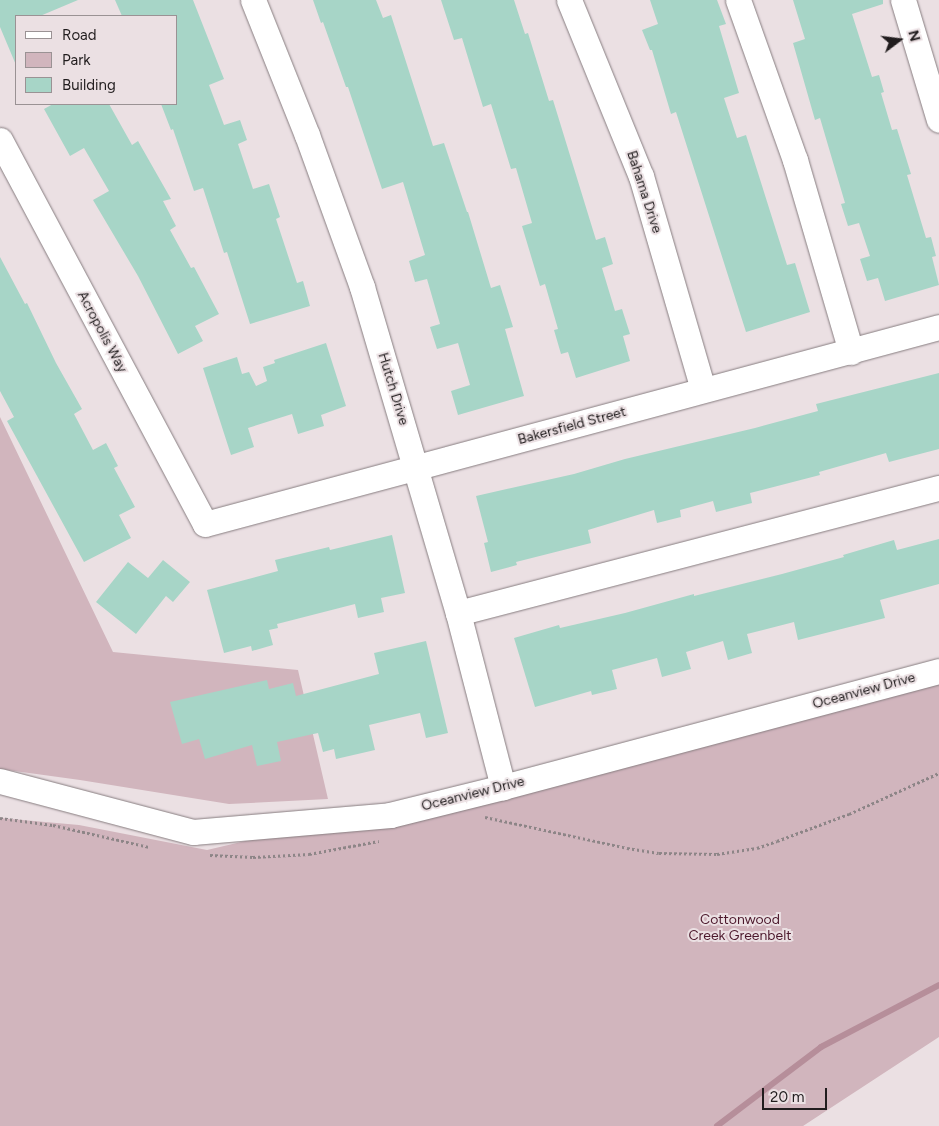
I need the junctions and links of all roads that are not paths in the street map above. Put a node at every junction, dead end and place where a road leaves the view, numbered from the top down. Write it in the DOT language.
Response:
graph roads {
  1 [pos="253,0"];
  2 [pos="569,0"];
  3 [pos="738,0"];
  4 [pos="903,0"];
  5 [pos="939,120"];
  6 [pos="0,140"];
  7 [pos="939,327"];
  8 [pos="851,352"];
  9 [pos="703,390"];
  10 [pos="417,468"];
  11 [pos="939,488"];
  12 [pos="205,524"];
  13 [pos="458,613"];
  14 [pos="939,671"];
  15 [pos="0,781"];
  16 [pos="503,787"];
  1 -- 10 [label="street, Hutch Drive"];
  2 -- 9 [label="street, Bahama Drive"];
  3 -- 8 [label="street"];
  4 -- 5 [label="street"];
  6 -- 12 [label="street, Acropolis Way"];
  7 -- 8 [label="street, Bakersfield Street"];
  8 -- 9 [label="street, Bakersfield Street"];
  9 -- 10 [label="street, Bakersfield Street"];
  10 -- 12 [label="street, Bakersfield Street"];
  10 -- 13 [label="street, Hutch Drive"];
  11 -- 13 [label="street"];
  13 -- 16 [label="street, Hutch Drive"];
  14 -- 16 [label="street, Oceanview Drive"];
  15 -- 16 [label="street, Oceanview Drive"];
}
